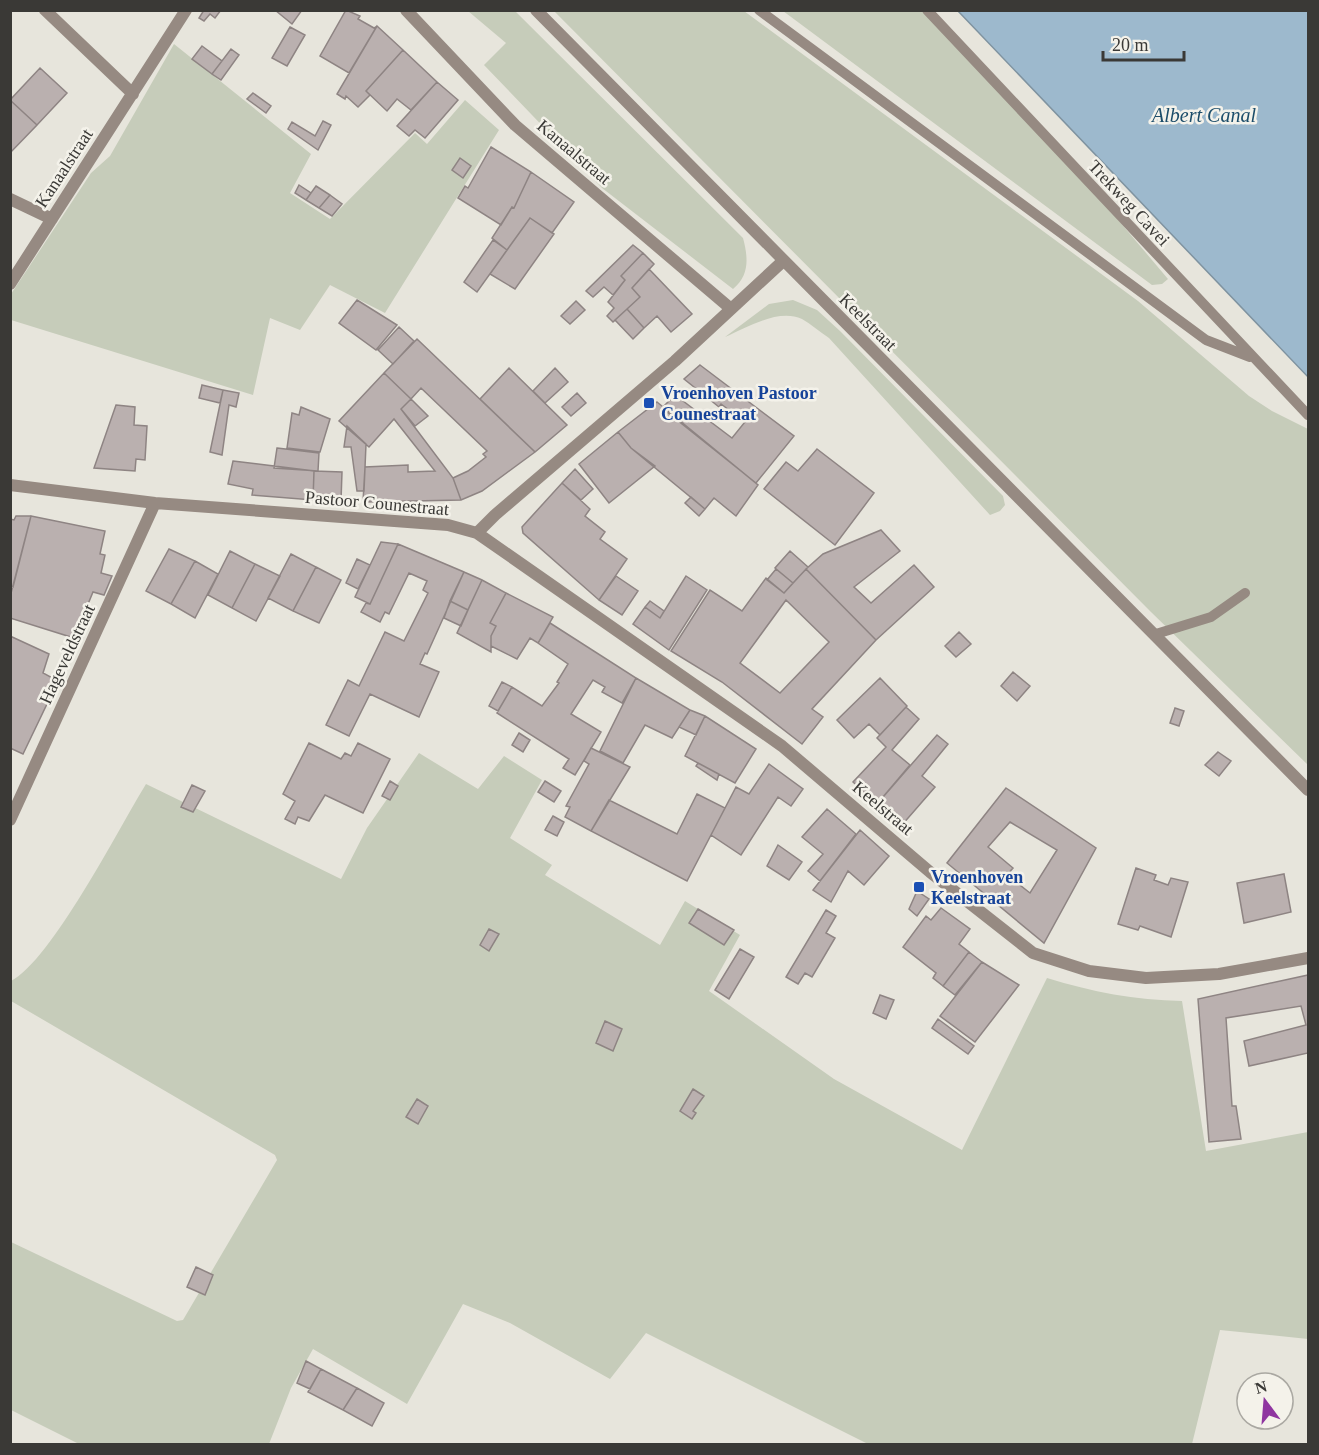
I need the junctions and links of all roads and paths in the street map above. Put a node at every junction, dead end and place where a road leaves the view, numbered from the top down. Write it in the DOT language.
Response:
graph roads {
  1 [pos="45,10"];
  2 [pos="186,10"];
  3 [pos="406,10"];
  4 [pos="536,10"];
  5 [pos="759,10"];
  6 [pos="927,10"];
  7 [pos="133,94"];
  8 [pos="10,199"];
  9 [pos="52,219"];
  10 [pos="782,262"];
  11 [pos="10,284"];
  12 [pos="730,308"];
  13 [pos="1250,357"];
  14 [pos="1308,416"];
  15 [pos="10,485"];
  16 [pos="156,503"];
  17 [pos="477,533"];
  18 [pos="1245,593"];
  19 [pos="1156,634"];
  20 [pos="1308,790"];
  21 [pos="10,820"];
  22 [pos="1308,958"];
  1 -- 7 [label="street"];
  2 -- 7 [label="street, Kanaalstraat"];
  3 -- 12 [label="street, Kanaalstraat"];
  4 -- 10 [label="street"];
  5 -- 13 [label="lane"];
  6 -- 13 [label="lane, Trekweg Cavei"];
  7 -- 9 [label="street, Kanaalstraat"];
  8 -- 9 [label="street"];
  9 -- 11 [label="street, Kanaalstraat"];
  10 -- 12 [label="street"];
  10 -- 19 [label="street, Keelstraat"];
  12 -- 17 [label="street"];
  13 -- 14 [label="lane, Trekweg Cavei"];
  15 -- 16 [label="street, Pastoor Counestraat"];
  16 -- 17 [label="street, Pastoor Counestraat"];
  16 -- 21 [label="street, Hageveldstraat"];
  17 -- 22 [label="street, Keelstraat"];
  18 -- 19 [label="lane"];
  19 -- 20 [label="street, Keelstraat"];
}
